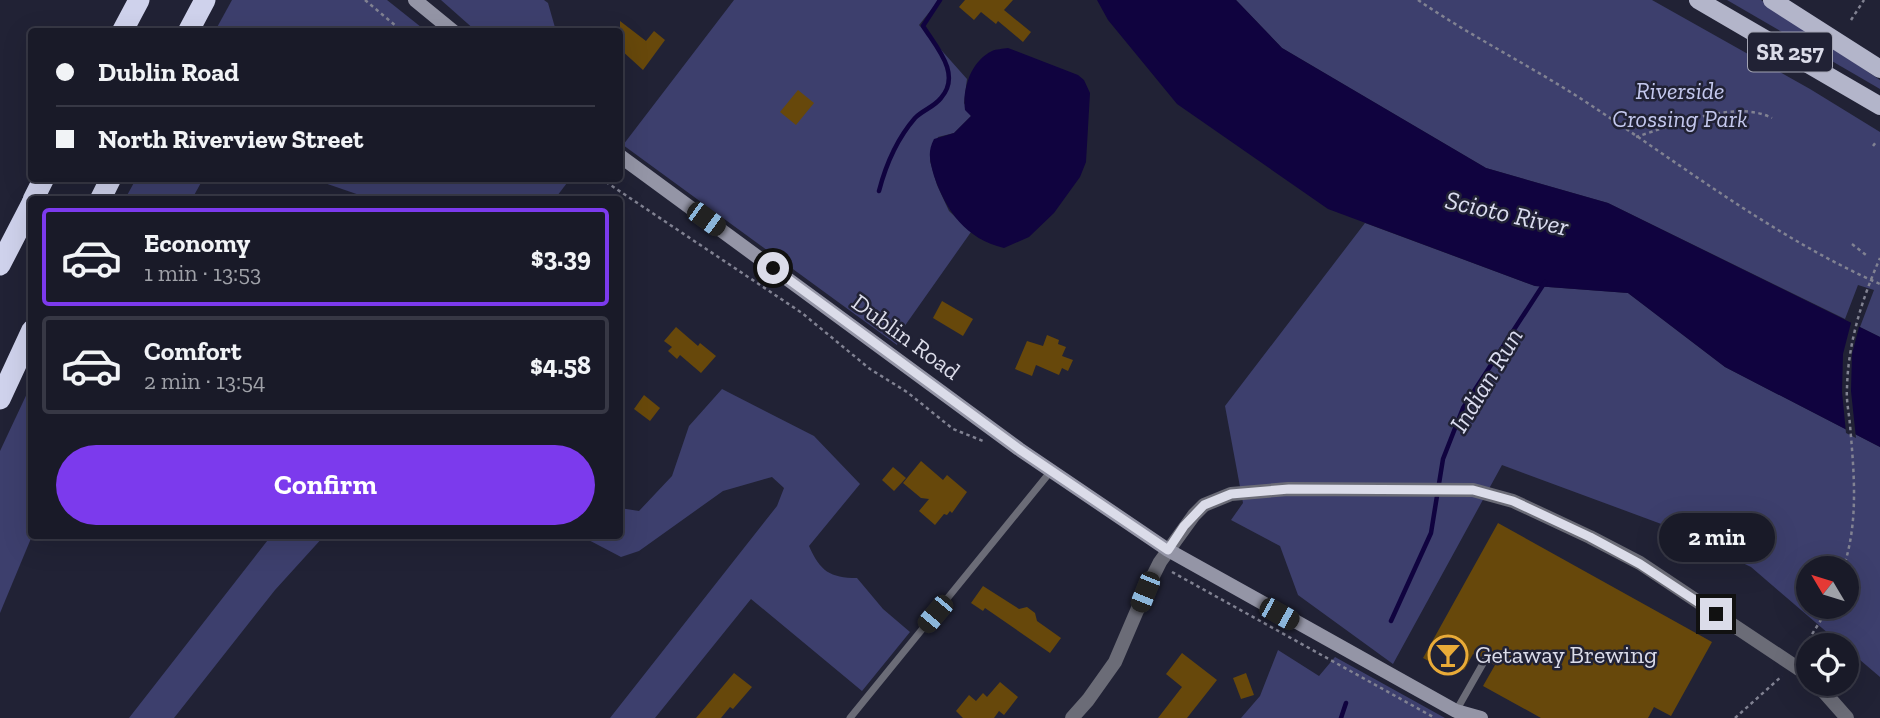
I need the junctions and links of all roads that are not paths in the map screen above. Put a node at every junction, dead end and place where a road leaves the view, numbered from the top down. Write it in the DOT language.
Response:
graph roads {
  1 [pos="139,0"];
  2 [pos="205,0"];
  3 [pos="415,0"];
  4 [pos="1698,0"];
  5 [pos="1772,0"];
  6 [pos="124,28"];
  7 [pos="190,28"];
  8 [pos="449,28"];
  9 [pos="1880,69"];
  10 [pos="1880,106"];
  11 [pos="623,158"];
  12 [pos="28,209"];
  13 [pos="0,265"];
  14 [pos="28,339"];
  15 [pos="0,399"];
  16 [pos="1051,471"];
  17 [pos="1168,550"];
  18 [pos="1485,660"];
  19 [pos="1796,668"];
  20 [pos="1828,696"];
  21 [pos="1460,715"];
  22 [pos="850,718"];
  23 [pos="1072,718"];
  24 [pos="1481,718"];
  25 [pos="1847,718"];
  1 -- 6 [label="highway"];
  2 -- 7 [label="highway"];
  3 -- 8 [label="main road"];
  4 -- 10 [label="main road, SR 257"];
  5 -- 9 [label="main road, SR 257"];
  11 -- 16 [label="main road, Dublin Road"];
  12 -- 13 [label="highway"];
  14 -- 15 [label="highway"];
  16 -- 17 [label="main road, Dublin Road"];
  16 -- 22 [label="lane"];
  17 -- 19 [label="street"];
  17 -- 21 [label="main road, Dublin Road"];
  17 -- 23 [label="street"];
  18 -- 21 [label="lane"];
  20 -- 25 [label="street"];
  21 -- 24 [label="main road, Dublin Road"];
}
